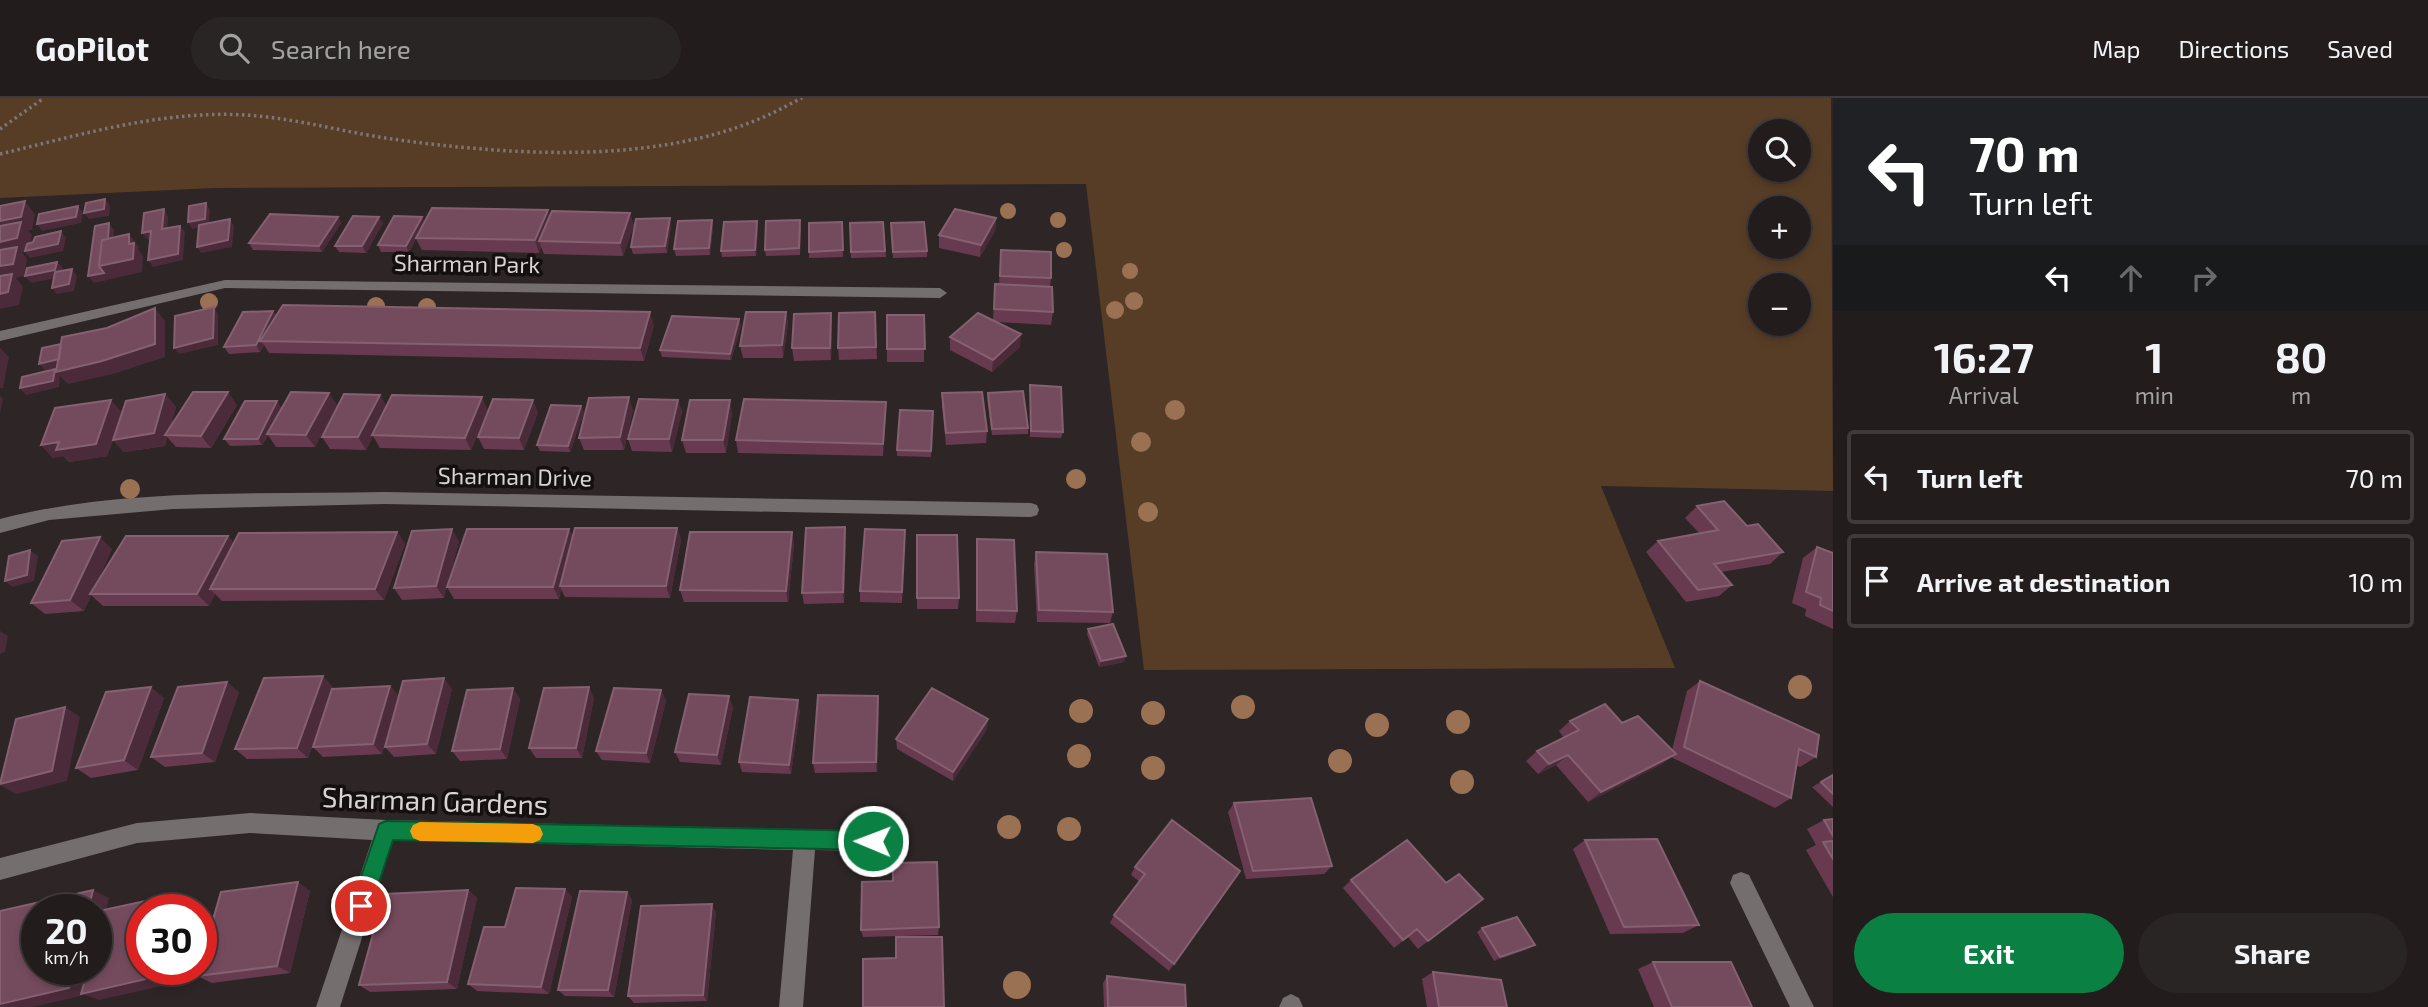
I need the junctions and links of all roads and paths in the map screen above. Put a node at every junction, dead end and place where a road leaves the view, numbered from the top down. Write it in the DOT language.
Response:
graph roads {
  1 [pos="44,98"];
  2 [pos="802,98"];
  3 [pos="0,129"];
  4 [pos="0,154"];
  5 [pos="940,293"];
  6 [pos="0,336"];
  7 [pos="1031,510"];
  8 [pos="0,526"];
  9 [pos="386,830"];
  10 [pos="805,840"];
  11 [pos="873,841"];
  12 [pos="0,869"];
  13 [pos="1741,883"];
  14 [pos="328,1007"];
  15 [pos="791,1007"];
  16 [pos="1802,1007"];
  1 -- 3 [label="path"];
  2 -- 4 [label="path"];
  5 -- 6 [label="street, Sharman Park"];
  7 -- 8 [label="street, Sharman Drive"];
  9 -- 10 [label="street, Sharman Gardens"];
  9 -- 12 [label="street, Sharman Gardens"];
  9 -- 14 [label="street"];
  10 -- 11 [label="street, Sharman Gardens"];
  10 -- 15 [label="street"];
  13 -- 16 [label="street"];
}
